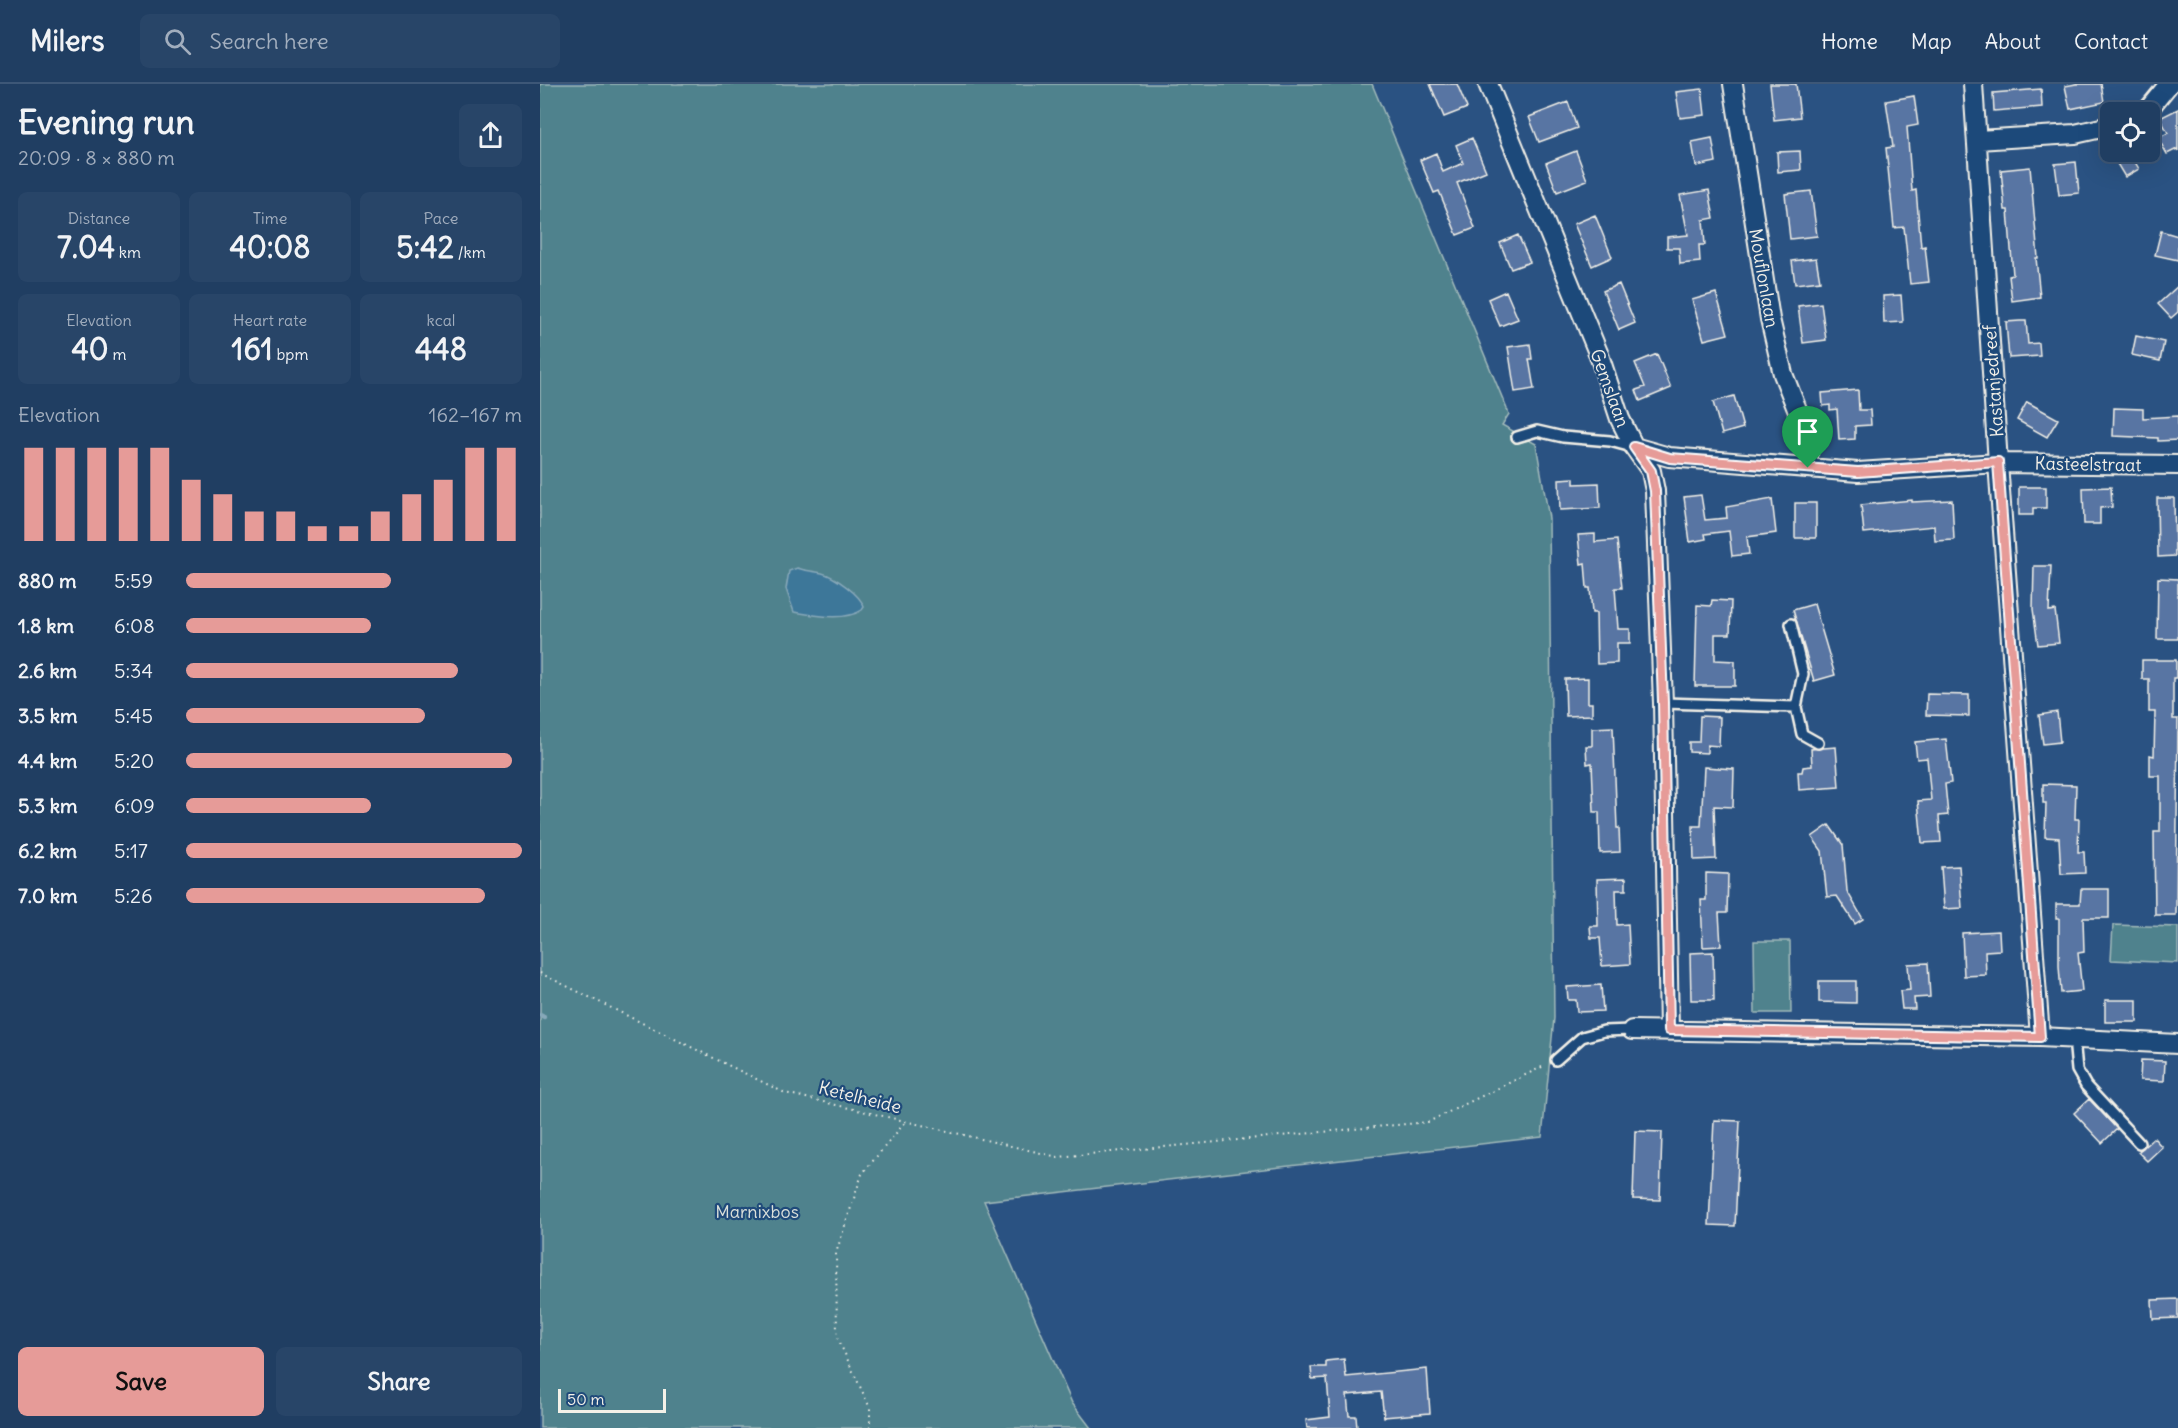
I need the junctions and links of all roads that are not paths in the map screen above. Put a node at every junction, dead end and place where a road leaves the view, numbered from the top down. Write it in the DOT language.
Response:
graph roads {
  1 [pos="1488,84"];
  2 [pos="1733,84"];
  3 [pos="1973,84"];
  4 [pos="2169,84"];
  5 [pos="2154,102"];
  6 [pos="2100,128"];
  7 [pos="1978,140"];
  8 [pos="1517,437"];
  9 [pos="1634,447"];
  10 [pos="1998,462"];
  11 [pos="2178,465"];
  12 [pos="1808,468"];
  13 [pos="1791,624"];
  14 [pos="1663,702"];
  15 [pos="1796,707"];
  16 [pos="1818,743"];
  17 [pos="1632,1030"];
  18 [pos="1669,1030"];
  19 [pos="2040,1037"];
  20 [pos="2074,1039"];
  21 [pos="2178,1044"];
  22 [pos="1556,1060"];
  23 [pos="2139,1143"];
  1 -- 9 [label="street, Gemslaan"];
  2 -- 12 [label="street, Mouflonlaan"];
  3 -- 7 [label="street, Kastanjedreef"];
  4 -- 5 [label="street"];
  6 -- 7 [label="street"];
  7 -- 10 [label="street, Kastanjedreef"];
  8 -- 9 [label="lane"];
  9 -- 12 [label="street, Kasteelstraat"];
  9 -- 14 [label="street, Gemslaan"];
  10 -- 11 [label="street, Kasteelstraat"];
  10 -- 12 [label="street, Kasteelstraat"];
  10 -- 19 [label="street, Kastanjedreef"];
  13 -- 15 [label="lane"];
  14 -- 15 [label="lane"];
  14 -- 18 [label="street, Gemslaan"];
  15 -- 16 [label="lane"];
  17 -- 18 [label="street"];
  17 -- 22 [label="lane"];
  18 -- 19 [label="street"];
  19 -- 20 [label="street"];
  20 -- 21 [label="street"];
  20 -- 23 [label="lane"];
}
